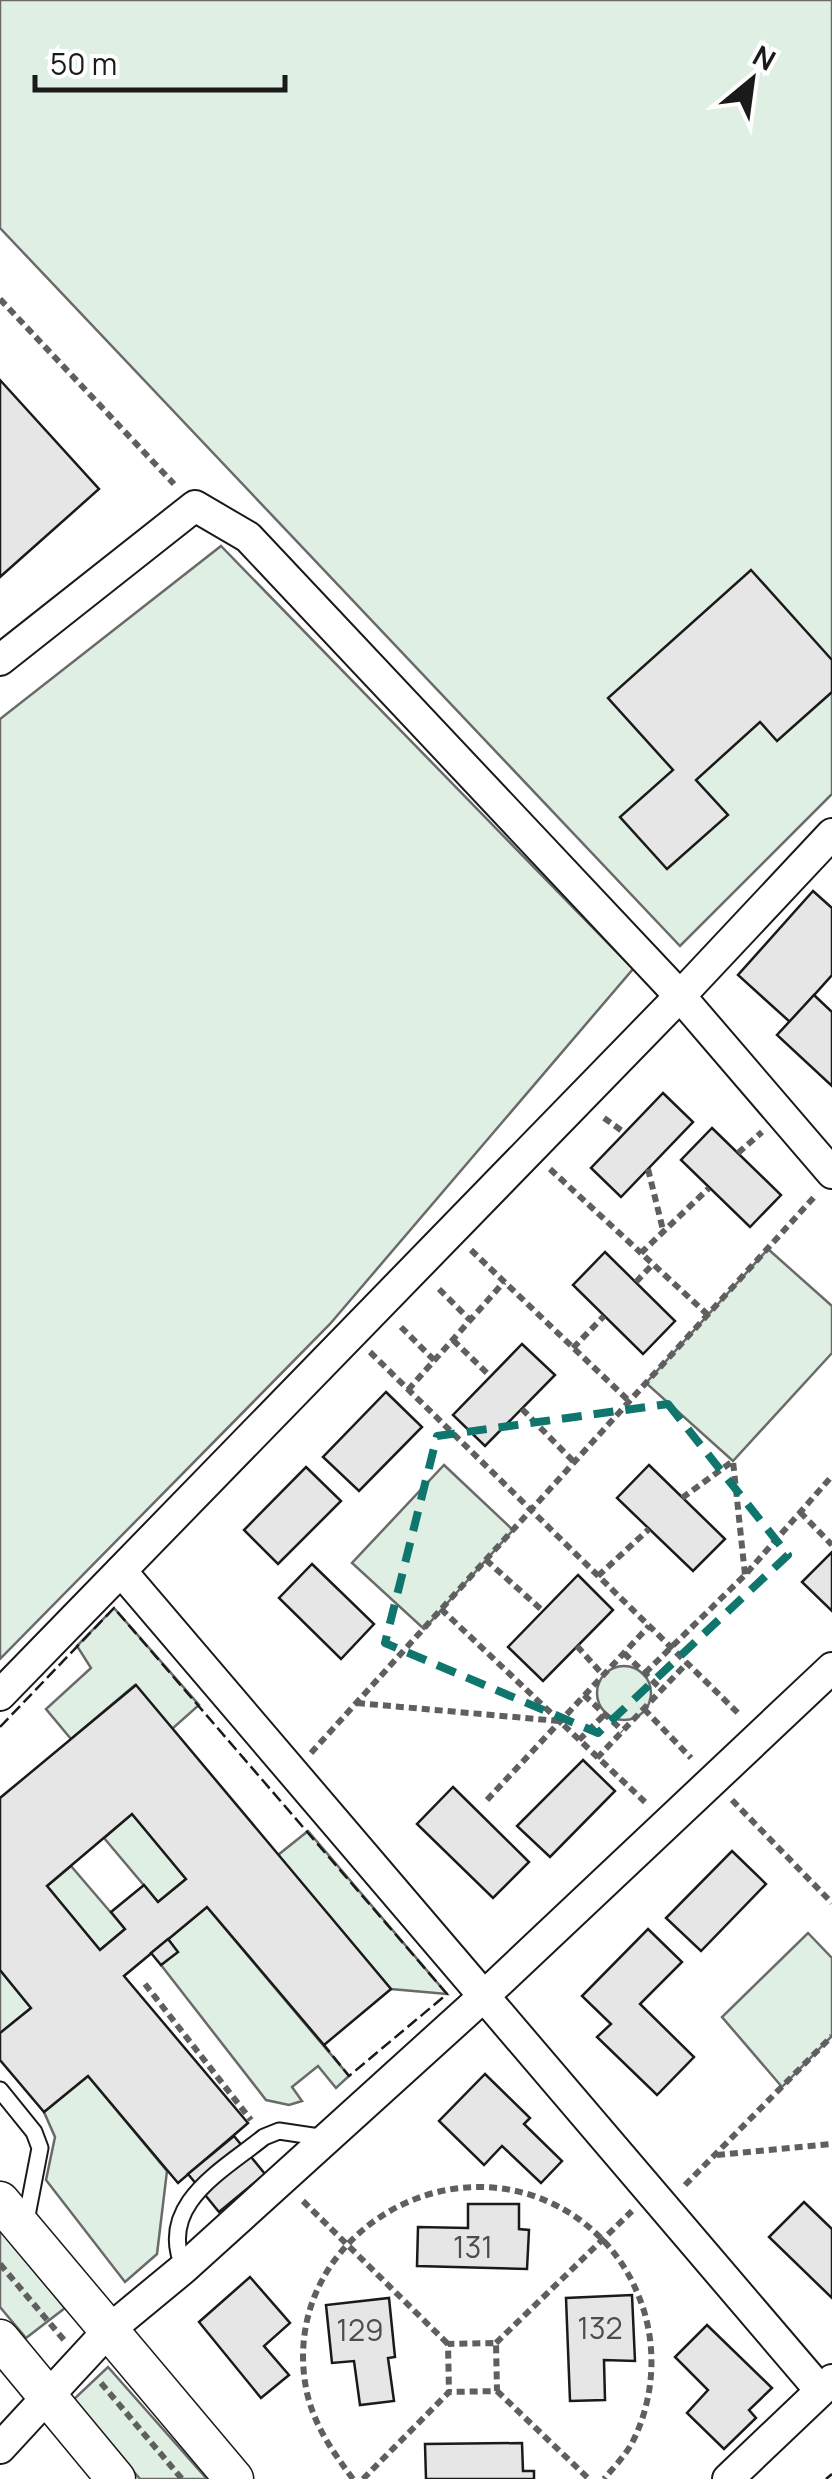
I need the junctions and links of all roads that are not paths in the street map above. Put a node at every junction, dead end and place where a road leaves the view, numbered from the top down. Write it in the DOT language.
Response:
graph roads {
  1 [pos="0,660"];
  2 [pos="832,834"];
  3 [pos="680,996"];
  4 [pos="826,1182"];
  5 [pos="122,1570"];
  6 [pos="832,1668"];
  7 [pos="0,1696"];
  8 [pos="484,1996"];
  9 [pos="0,2090"];
  10 [pos="326,2138"];
  11 [pos="12,2216"];
  12 [pos="184,2268"];
  13 [pos="109,2330"];
  14 [pos="0,2339"];
  15 [pos="826,2385"];
  16 [pos="49,2395"];
  17 [pos="0,2448"];
  18 [pos="116,2479"];
  19 [pos="234,2479"];
  20 [pos="728,2479"];
  1 -- 3 [label="street"];
  2 -- 3 [label="street"];
  3 -- 4 [label="street"];
  3 -- 5 [label="street"];
  5 -- 7 [label="street"];
  5 -- 8 [label="street"];
  6 -- 8 [label="street"];
  8 -- 10 [label="street"];
  8 -- 15 [label="street"];
  9 -- 11 [label="lane"];
  10 -- 12 [label="street"];
  10 -- 12 [label="lane"];
  11 -- 13 [label="street"];
  12 -- 13 [label="street"];
  13 -- 16 [label="street"];
  13 -- 19 [label="street"];
  14 -- 16 [label="street"];
  15 -- 20 [label="street"];
  16 -- 17 [label="street"];
  16 -- 18 [label="street"];
}
